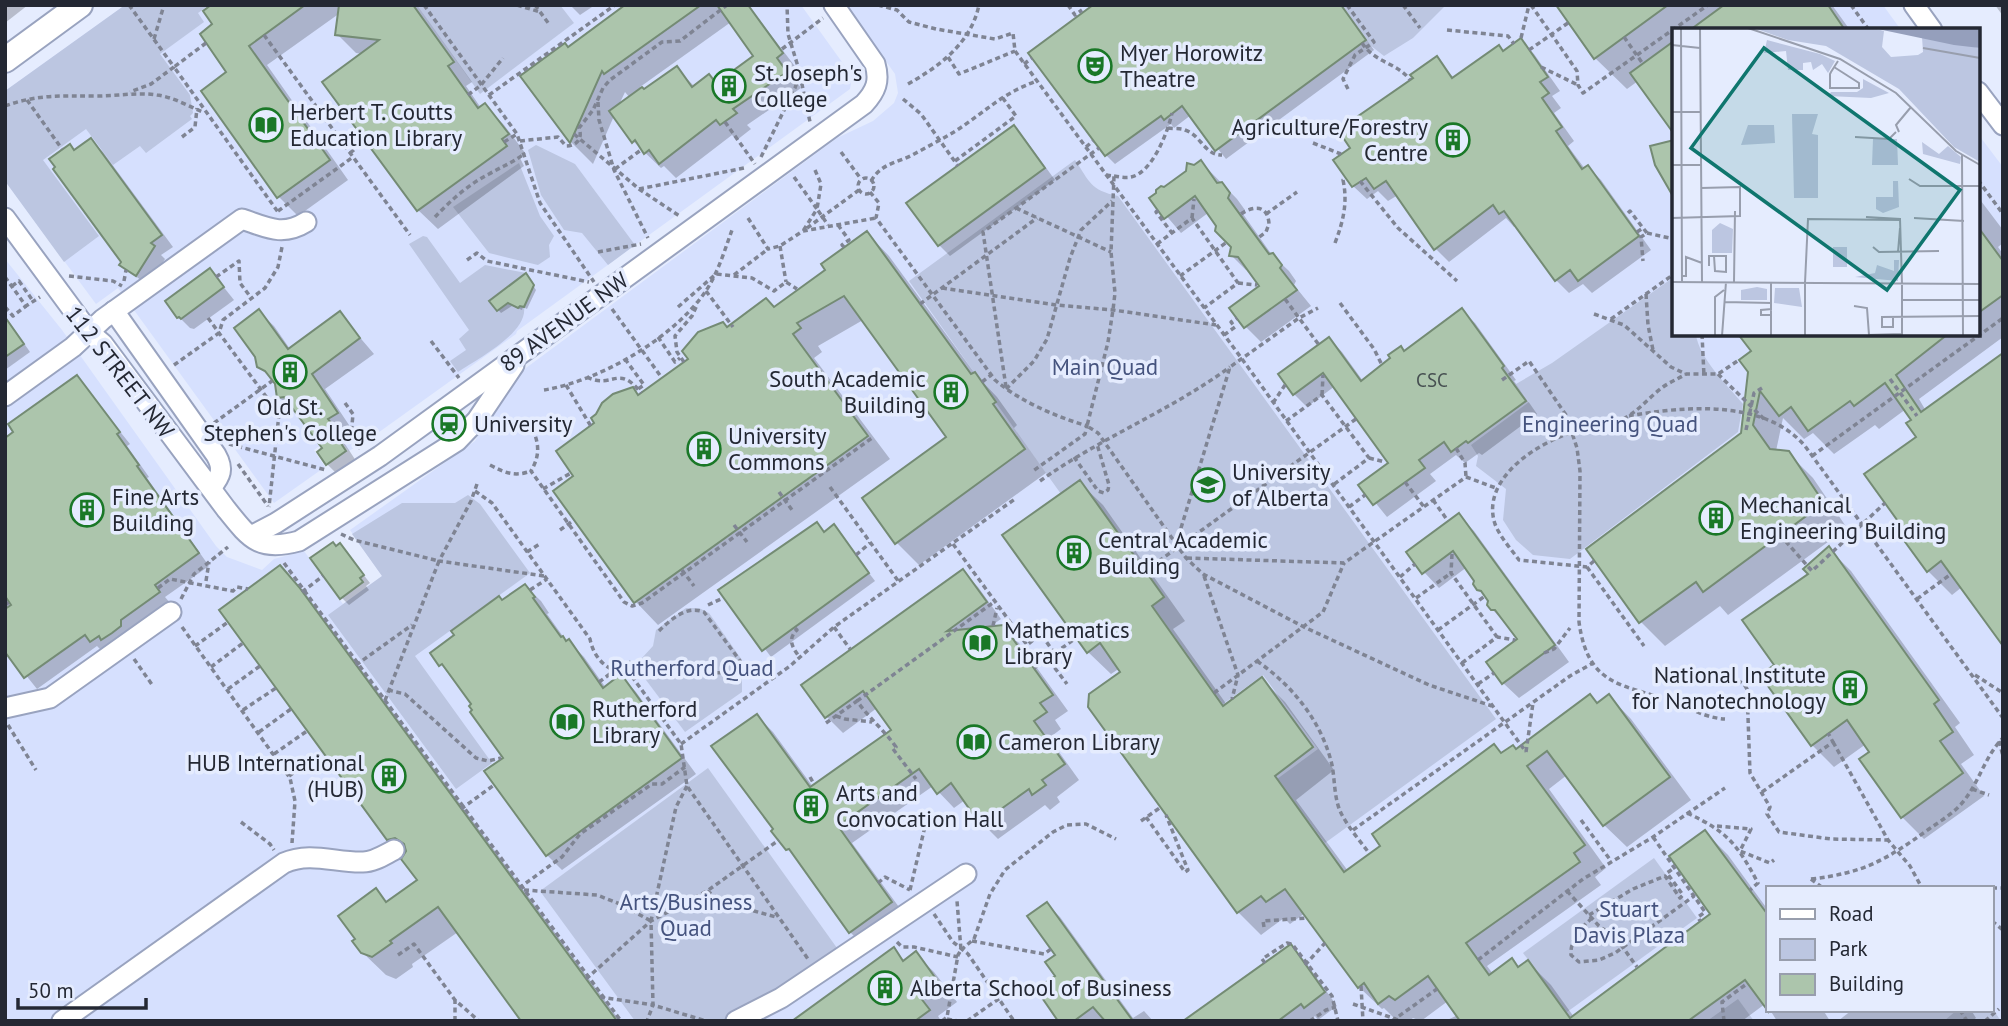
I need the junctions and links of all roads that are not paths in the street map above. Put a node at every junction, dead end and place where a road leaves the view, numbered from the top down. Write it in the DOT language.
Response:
graph roads {
  1 [pos="80,5"];
  2 [pos="1914,5"];
  3 [pos="828,12"];
  4 [pos="1931,28"];
  5 [pos="5,60"];
  6 [pos="1980,95"];
  7 [pos="2003,125"];
  8 [pos="5,218"];
  9 [pos="306,222"];
  10 [pos="114,311"];
  11 [pos="89,332"];
  12 [pos="522,353"];
  13 [pos="5,396"];
  14 [pos="211,488"];
  15 [pos="241,535"];
  16 [pos="171,612"];
  17 [pos="5,708"];
  18 [pos="394,850"];
  19 [pos="961,878"];
  20 [pos="62,1021"];
  21 [pos="736,1021"];
  1 -- 5 [label="main road"];
  2 -- 4 [label="street"];
  3 -- 12 [label="street, 89 AVENUE NW"];
  6 -- 7 [label="street"];
  8 -- 11 [label="street, 112 STREET NW"];
  9 -- 10 [label="street"];
  10 -- 11 [label="street"];
  10 -- 14 [label="street"];
  11 -- 13 [label="street"];
  11 -- 14 [label="street, 112 STREET NW"];
  12 -- 15 [label="street, 89 AVENUE NW"];
  12 -- 15 [label="street"];
  14 -- 15 [label="street, 112 STREET NW"];
  16 -- 17 [label="street"];
  18 -- 20 [label="street"];
  19 -- 21 [label="street"];
}
